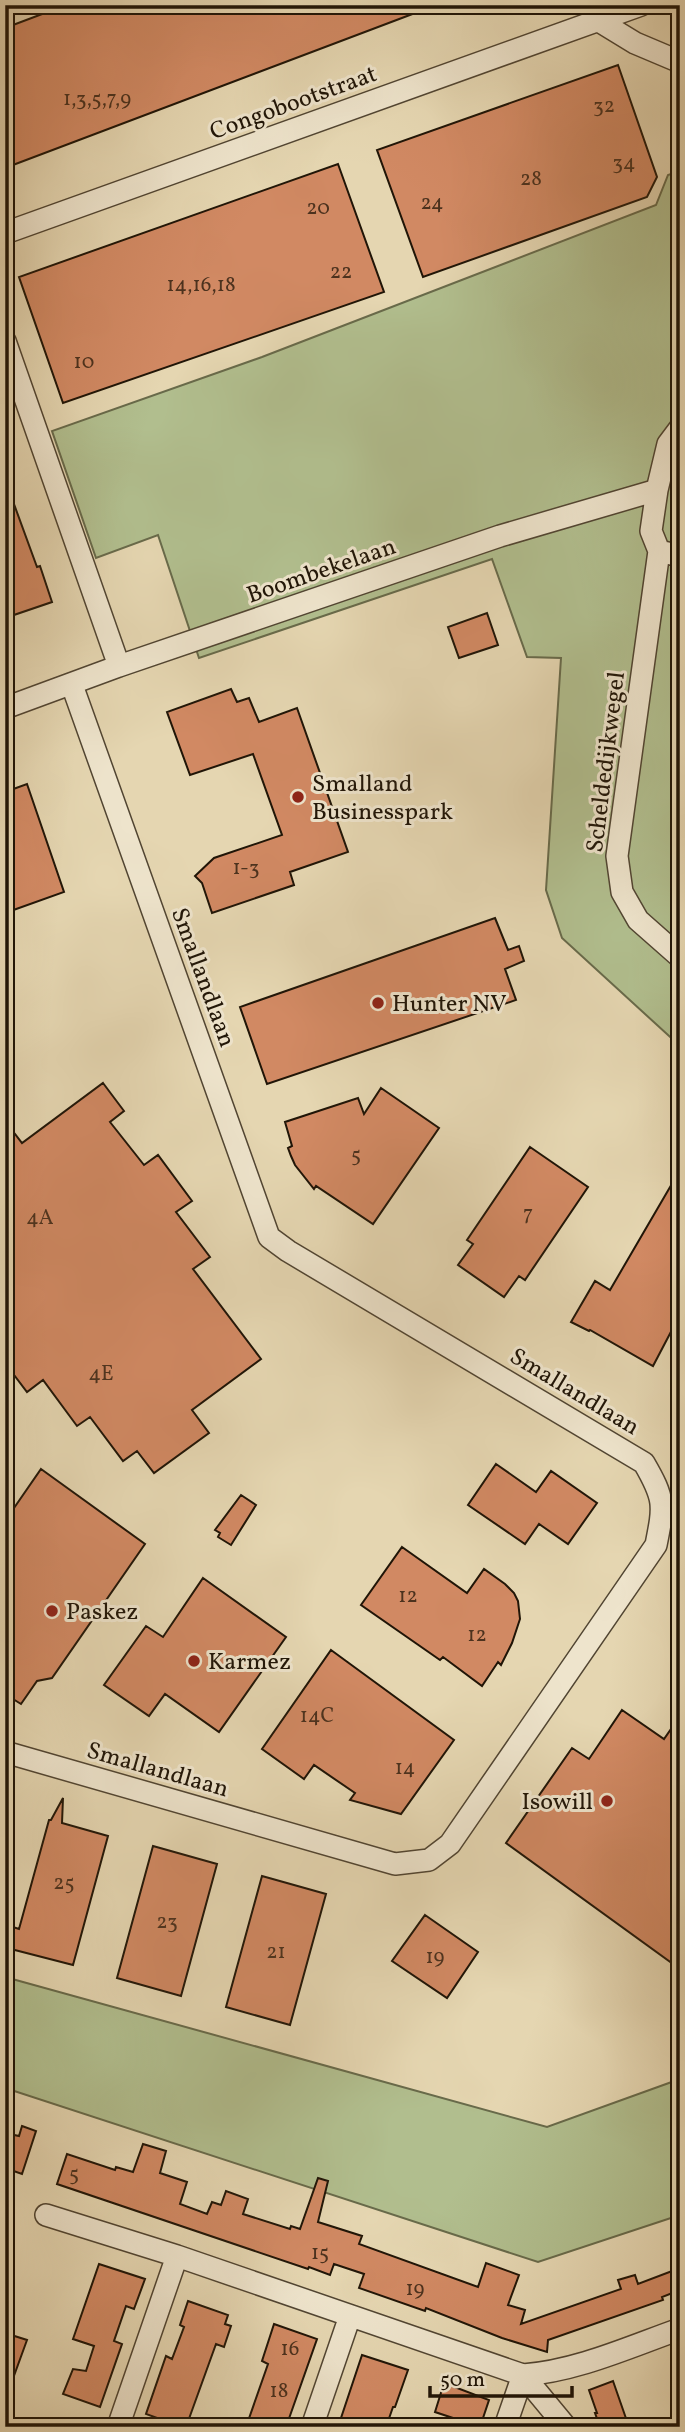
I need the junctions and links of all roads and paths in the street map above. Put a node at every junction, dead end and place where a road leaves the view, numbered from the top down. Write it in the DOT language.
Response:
graph roads {
  1 [pos="641,5"];
  2 [pos="599,21"];
  3 [pos="680,62"];
  4 [pos="5,233"];
  5 [pos="5,341"];
  6 [pos="680,428"];
  7 [pos="657,490"];
  8 [pos="659,551"];
  9 [pos="680,555"];
  10 [pos="120,667"];
  11 [pos="72,685"];
  12 [pos="5,708"];
  13 [pos="680,957"];
  14 [pos="5,1752"];
  15 [pos="46,2215"];
  16 [pos="177,2256"];
  17 [pos="350,2316"];
  18 [pos="680,2329"];
  19 [pos="523,2375"];
  20 [pos="118,2427"];
  21 [pos="312,2427"];
  22 [pos="505,2427"];
  23 [pos="566,2427"];
  1 -- 2 [label="street, Congobootstraat"];
  2 -- 3 [label="street"];
  2 -- 4 [label="street, Congobootstraat"];
  5 -- 10 [label="street"];
  6 -- 7 [label="street, Scheldedijkwegel"];
  7 -- 8 [label="street, Scheldedijkwegel"];
  7 -- 10 [label="street, Boombekelaan"];
  8 -- 9 [label="street"];
  8 -- 13 [label="street, Scheldedijkwegel"];
  10 -- 11 [label="street, Boombekelaan"];
  11 -- 12 [label="street, Boombekelaan"];
  11 -- 14 [label="street, Smallandlaan"];
  15 -- 16 [label="street"];
  16 -- 17 [label="street"];
  16 -- 20 [label="street"];
  17 -- 19 [label="street"];
  17 -- 21 [label="street"];
  18 -- 19 [label="street"];
  19 -- 22 [label="street"];
  19 -- 23 [label="street"];
}
